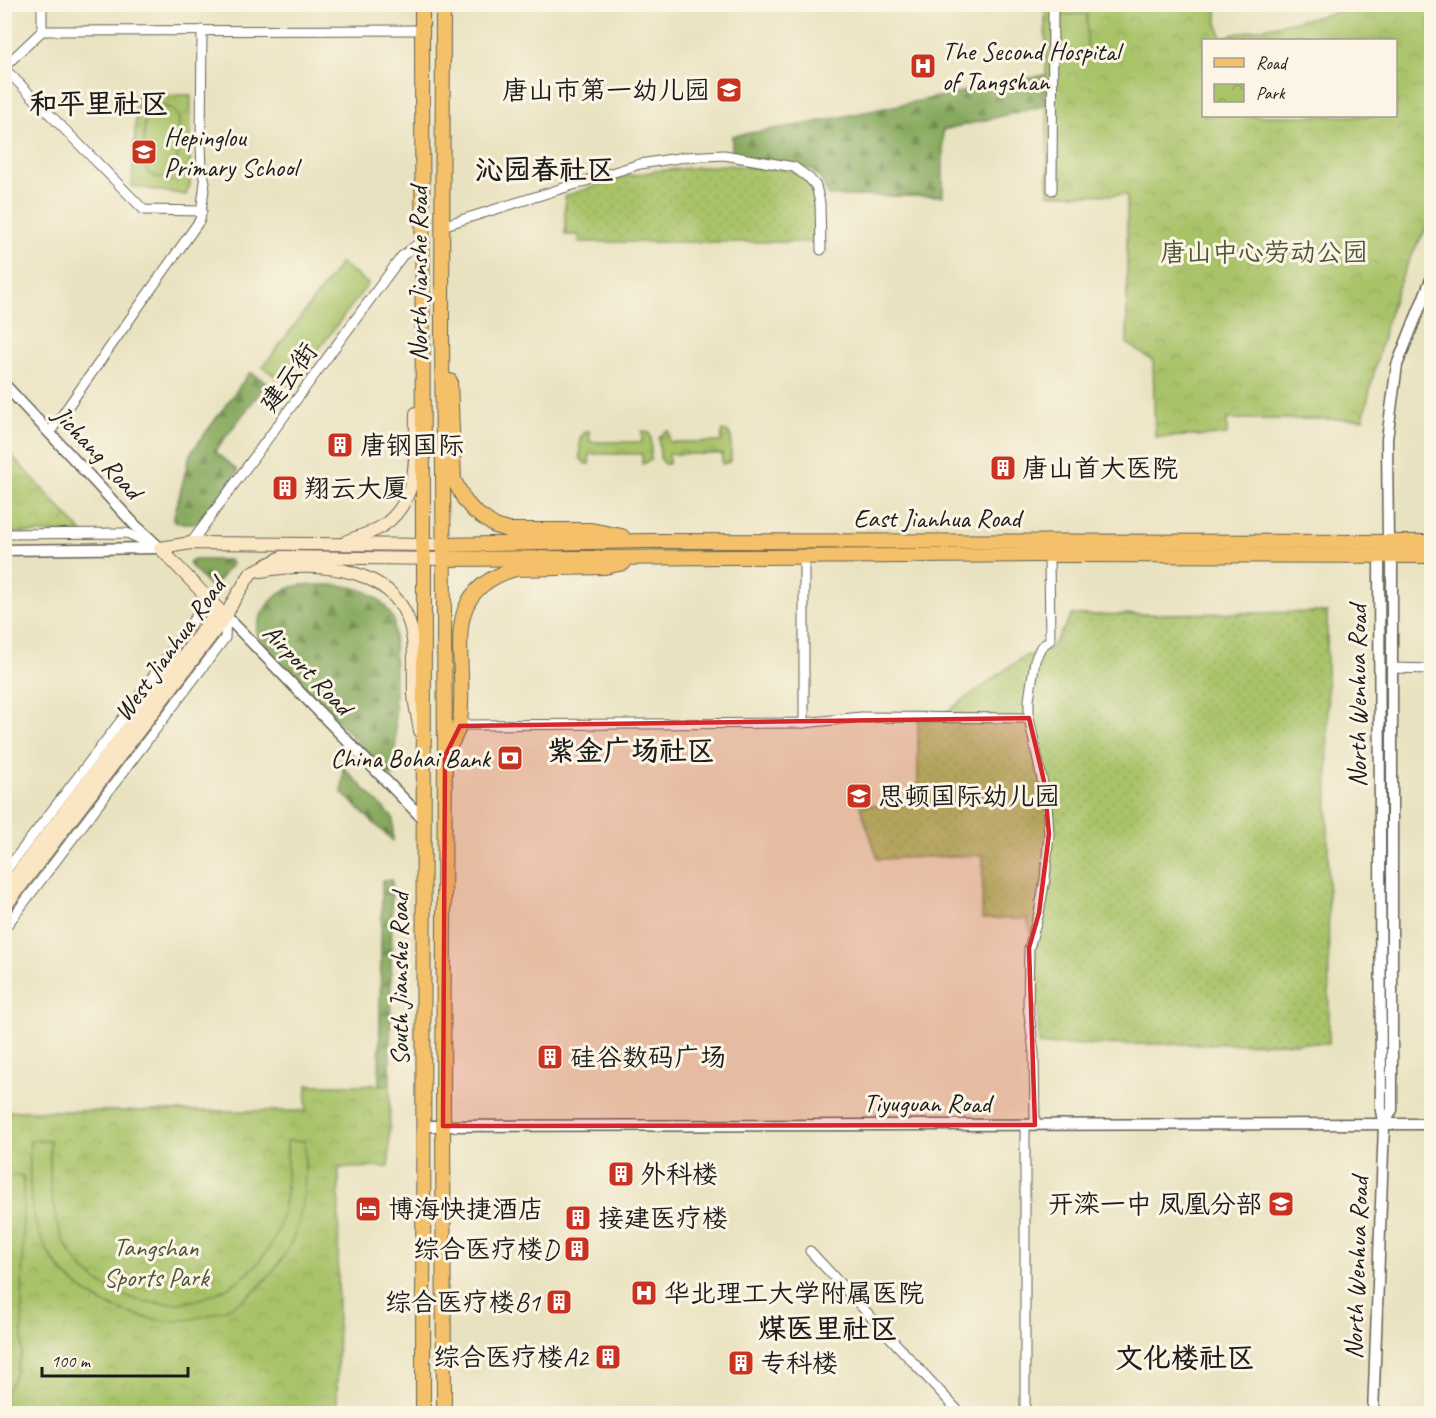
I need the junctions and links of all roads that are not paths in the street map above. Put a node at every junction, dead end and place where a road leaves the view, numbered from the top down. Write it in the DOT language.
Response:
graph roads {
  1 [pos="42,4"];
  2 [pos="422,4"];
  3 [pos="443,4"];
  4 [pos="1053,4"];
  5 [pos="202,30"];
  6 [pos="422,30"];
  7 [pos="42,31"];
  8 [pos="4,67"];
  9 [pos="1052,190"];
  10 [pos="202,211"];
  11 [pos="442,226"];
  12 [pos="423,240"];
  13 [pos="821,250"];
  14 [pos="1431,278"];
  15 [pos="442,330"];
  16 [pos="423,341"];
  17 [pos="4,384"];
  18 [pos="50,432"];
  19 [pos="4,534"];
  20 [pos="647,541"];
  21 [pos="1388,542"];
  22 [pos="1431,542"];
  23 [pos="191,543"];
  24 [pos="340,544"];
  25 [pos="423,544"];
  26 [pos="160,548"];
  27 [pos="4,550"];
  28 [pos="443,552"];
  29 [pos="1049,555"];
  30 [pos="1385,556"];
  31 [pos="1431,556"];
  32 [pos="647,557"];
  33 [pos="804,557"];
  34 [pos="424,559"];
  35 [pos="177,565"];
  36 [pos="251,573"];
  37 [pos="200,591"];
  38 [pos="234,600"];
  39 [pos="222,613"];
  40 [pos="1392,668"];
  41 [pos="1431,669"];
  42 [pos="1029,718"];
  43 [pos="804,723"];
  44 [pos="460,725"];
  45 [pos="424,751"];
  46 [pos="445,756"];
  47 [pos="424,820"];
  48 [pos="4,873"];
  49 [pos="4,891"];
  50 [pos="4,908"];
  51 [pos="4,929"];
  52 [pos="1431,1124"];
  53 [pos="1030,1125"];
  54 [pos="1384,1125"];
  55 [pos="423,1126"];
  56 [pos="443,1126"];
  57 [pos="810,1251"];
  58 [pos="423,1413"];
  59 [pos="444,1413"];
  60 [pos="961,1413"];
  61 [pos="1025,1413"];
  62 [pos="1373,1413"];
  1 -- 7 [label="street"];
  2 -- 6 [label="main road, North Jianshe Road"];
  3 -- 11 [label="main road, North Jianshe Road"];
  4 -- 9 [label="street"];
  5 -- 6 [label="street"];
  5 -- 7 [label="street"];
  5 -- 10 [label="street"];
  6 -- 12 [label="main road, North Jianshe Road"];
  7 -- 8 [label="street"];
  8 -- 10 [label="street"];
  10 -- 18 [label="street"];
  11 -- 13 [label="street"];
  11 -- 15 [label="main road, North Jianshe Road"];
  12 -- 16 [label="main road, North Jianshe Road"];
  12 -- 23 [label="street, 建云街"];
  14 -- 21 [label="street"];
  15 -- 20 [label="main road"];
  15 -- 28 [label="main road, North Jianshe Road"];
  16 -- 24 [label="main road"];
  16 -- 25 [label="main road, North Jianshe Road"];
  17 -- 18 [label="street, Jichang Road"];
  18 -- 26 [label="street, Jichang Road"];
  19 -- 26 [label="street"];
  20 -- 21 [label="main road, East Jianhua Road"];
  20 -- 28 [label="main road, East Jianhua Road"];
  21 -- 22 [label="main road, East Jianhua Road"];
  21 -- 30 [label="street"];
  23 -- 24 [label="main road, West Jianhua Road"];
  23 -- 26 [label="main road, West Jianhua Road"];
  23 -- 35 [label="main road"];
  24 -- 25 [label="main road, West Jianhua Road"];
  25 -- 28 [label="main road, West Jianhua Road"];
  25 -- 34 [label="main road, South Jianshe Road"];
  26 -- 27 [label="street"];
  26 -- 35 [label="main road, Airport Road"];
  28 -- 32 [label="main road, East Jianhua Road"];
  28 -- 34 [label="main road, West Jianhua Road"];
  28 -- 46 [label="main road, South Jianshe Road"];
  29 -- 30 [label="main road, East Jianhua Road"];
  29 -- 33 [label="main road, East Jianhua Road"];
  29 -- 42 [label="street"];
  30 -- 31 [label="main road, East Jianhua Road"];
  30 -- 40 [label="street, North Wenhua Road"];
  30 -- 54 [label="street, North Wenhua Road"];
  32 -- 33 [label="main road, East Jianhua Road"];
  32 -- 44 [label="main road"];
  33 -- 43 [label="street"];
  34 -- 36 [label="main road, West Jianhua Road"];
  34 -- 45 [label="main road, South Jianshe Road"];
  35 -- 37 [label="main road, Airport Road"];
  36 -- 38 [label="main road, West Jianhua Road"];
  36 -- 45 [label="main road"];
  37 -- 38 [label="main road"];
  37 -- 39 [label="main road, Airport Road"];
  38 -- 39 [label="main road, West Jianhua Road"];
  39 -- 47 [label="street, Airport Road"];
  39 -- 48 [label="street"];
  39 -- 49 [label="main road, West Jianhua Road"];
  39 -- 50 [label="main road, West Jianhua Road"];
  39 -- 51 [label="street"];
  40 -- 41 [label="street"];
  40 -- 54 [label="street, North Wenhua Road"];
  42 -- 43 [label="street"];
  42 -- 53 [label="street"];
  43 -- 44 [label="street"];
  44 -- 46 [label="main road"];
  45 -- 47 [label="main road, South Jianshe Road"];
  46 -- 56 [label="main road, South Jianshe Road"];
  47 -- 55 [label="main road, South Jianshe Road"];
  52 -- 54 [label="street, Tiyuguan Road"];
  53 -- 54 [label="street, Tiyuguan Road"];
  53 -- 56 [label="street, Tiyuguan Road"];
  53 -- 61 [label="street"];
  54 -- 62 [label="street, North Wenhua Road"];
  55 -- 56 [label="street, Tiyuguan Road"];
  55 -- 58 [label="main road, South Jianshe Road"];
  56 -- 59 [label="main road, South Jianshe Road"];
  57 -- 60 [label="street"];
}
